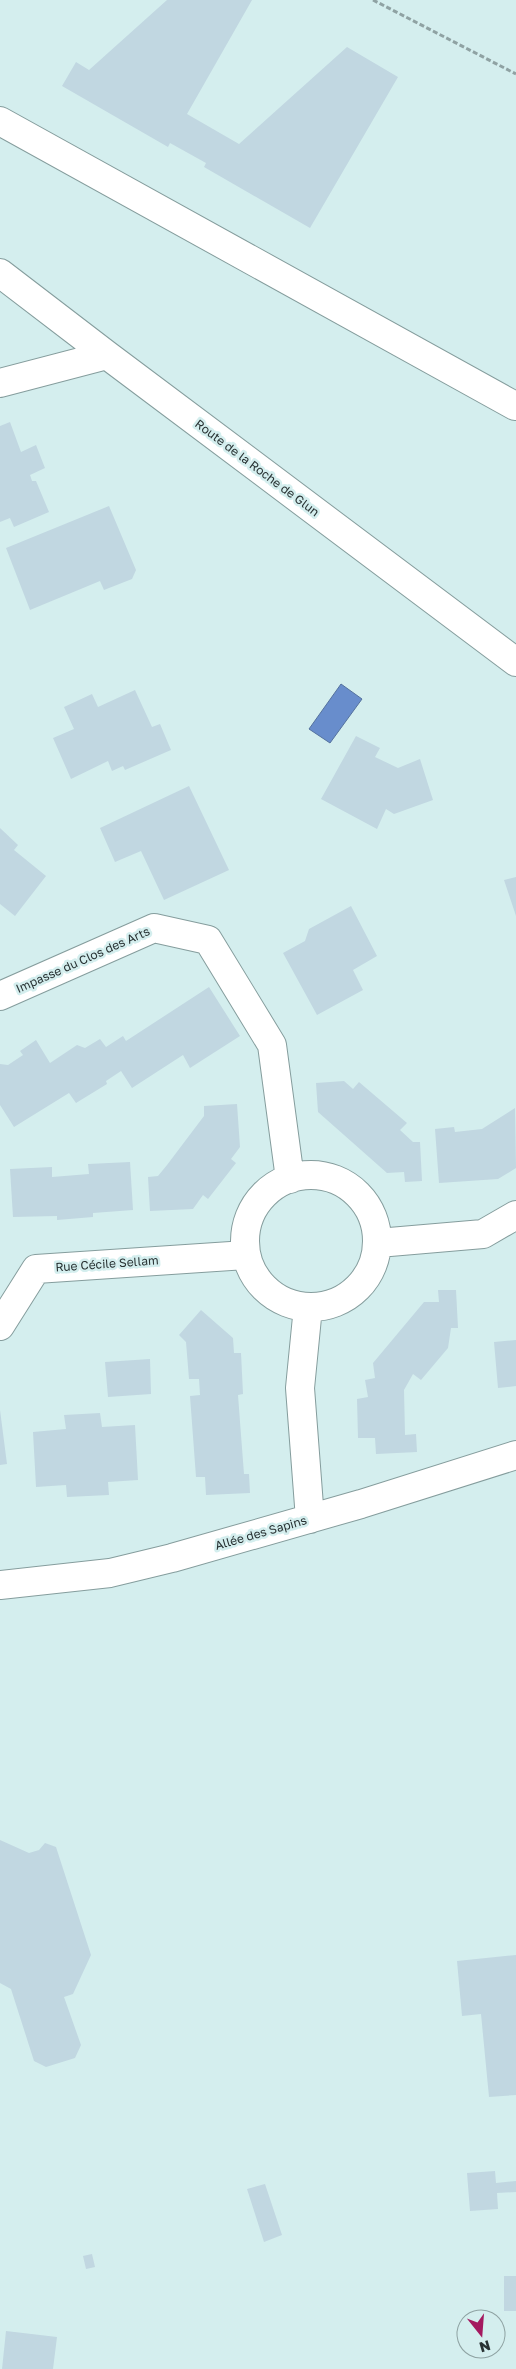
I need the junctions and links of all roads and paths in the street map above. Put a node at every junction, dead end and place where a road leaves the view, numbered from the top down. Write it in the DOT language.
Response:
graph roads {
  1 [pos="373,0"];
  2 [pos="516,74"];
  3 [pos="0,121"];
  4 [pos="0,272"];
  5 [pos="107,355"];
  6 [pos="0,383"];
  7 [pos="515,406"];
  8 [pos="516,662"];
  9 [pos="0,996"];
  10 [pos="290,1179"];
  11 [pos="516,1215"];
  12 [pos="378,1243"];
  13 [pos="246,1255"];
  14 [pos="308,1307"];
  15 [pos="0,1326"];
  16 [pos="516,1454"];
  17 [pos="310,1519"];
  18 [pos="0,1585"];
  1 -- 2 [label="path"];
  3 -- 7 [label="street"];
  4 -- 5 [label="street, Route de la Roche de Glun"];
  5 -- 6 [label="street"];
  5 -- 8 [label="street, Route de la Roche de Glun"];
  9 -- 10 [label="street, Impasse du Clos des Arts"];
  10 -- 12 [label="street"];
  10 -- 13 [label="street"];
  11 -- 12 [label="street"];
  12 -- 14 [label="street"];
  13 -- 14 [label="street"];
  13 -- 15 [label="street, Rue Cécile Sellam"];
  14 -- 17 [label="street"];
  16 -- 17 [label="street, Allée des Sapins"];
  17 -- 18 [label="street, Allée des Sapins"];
}
